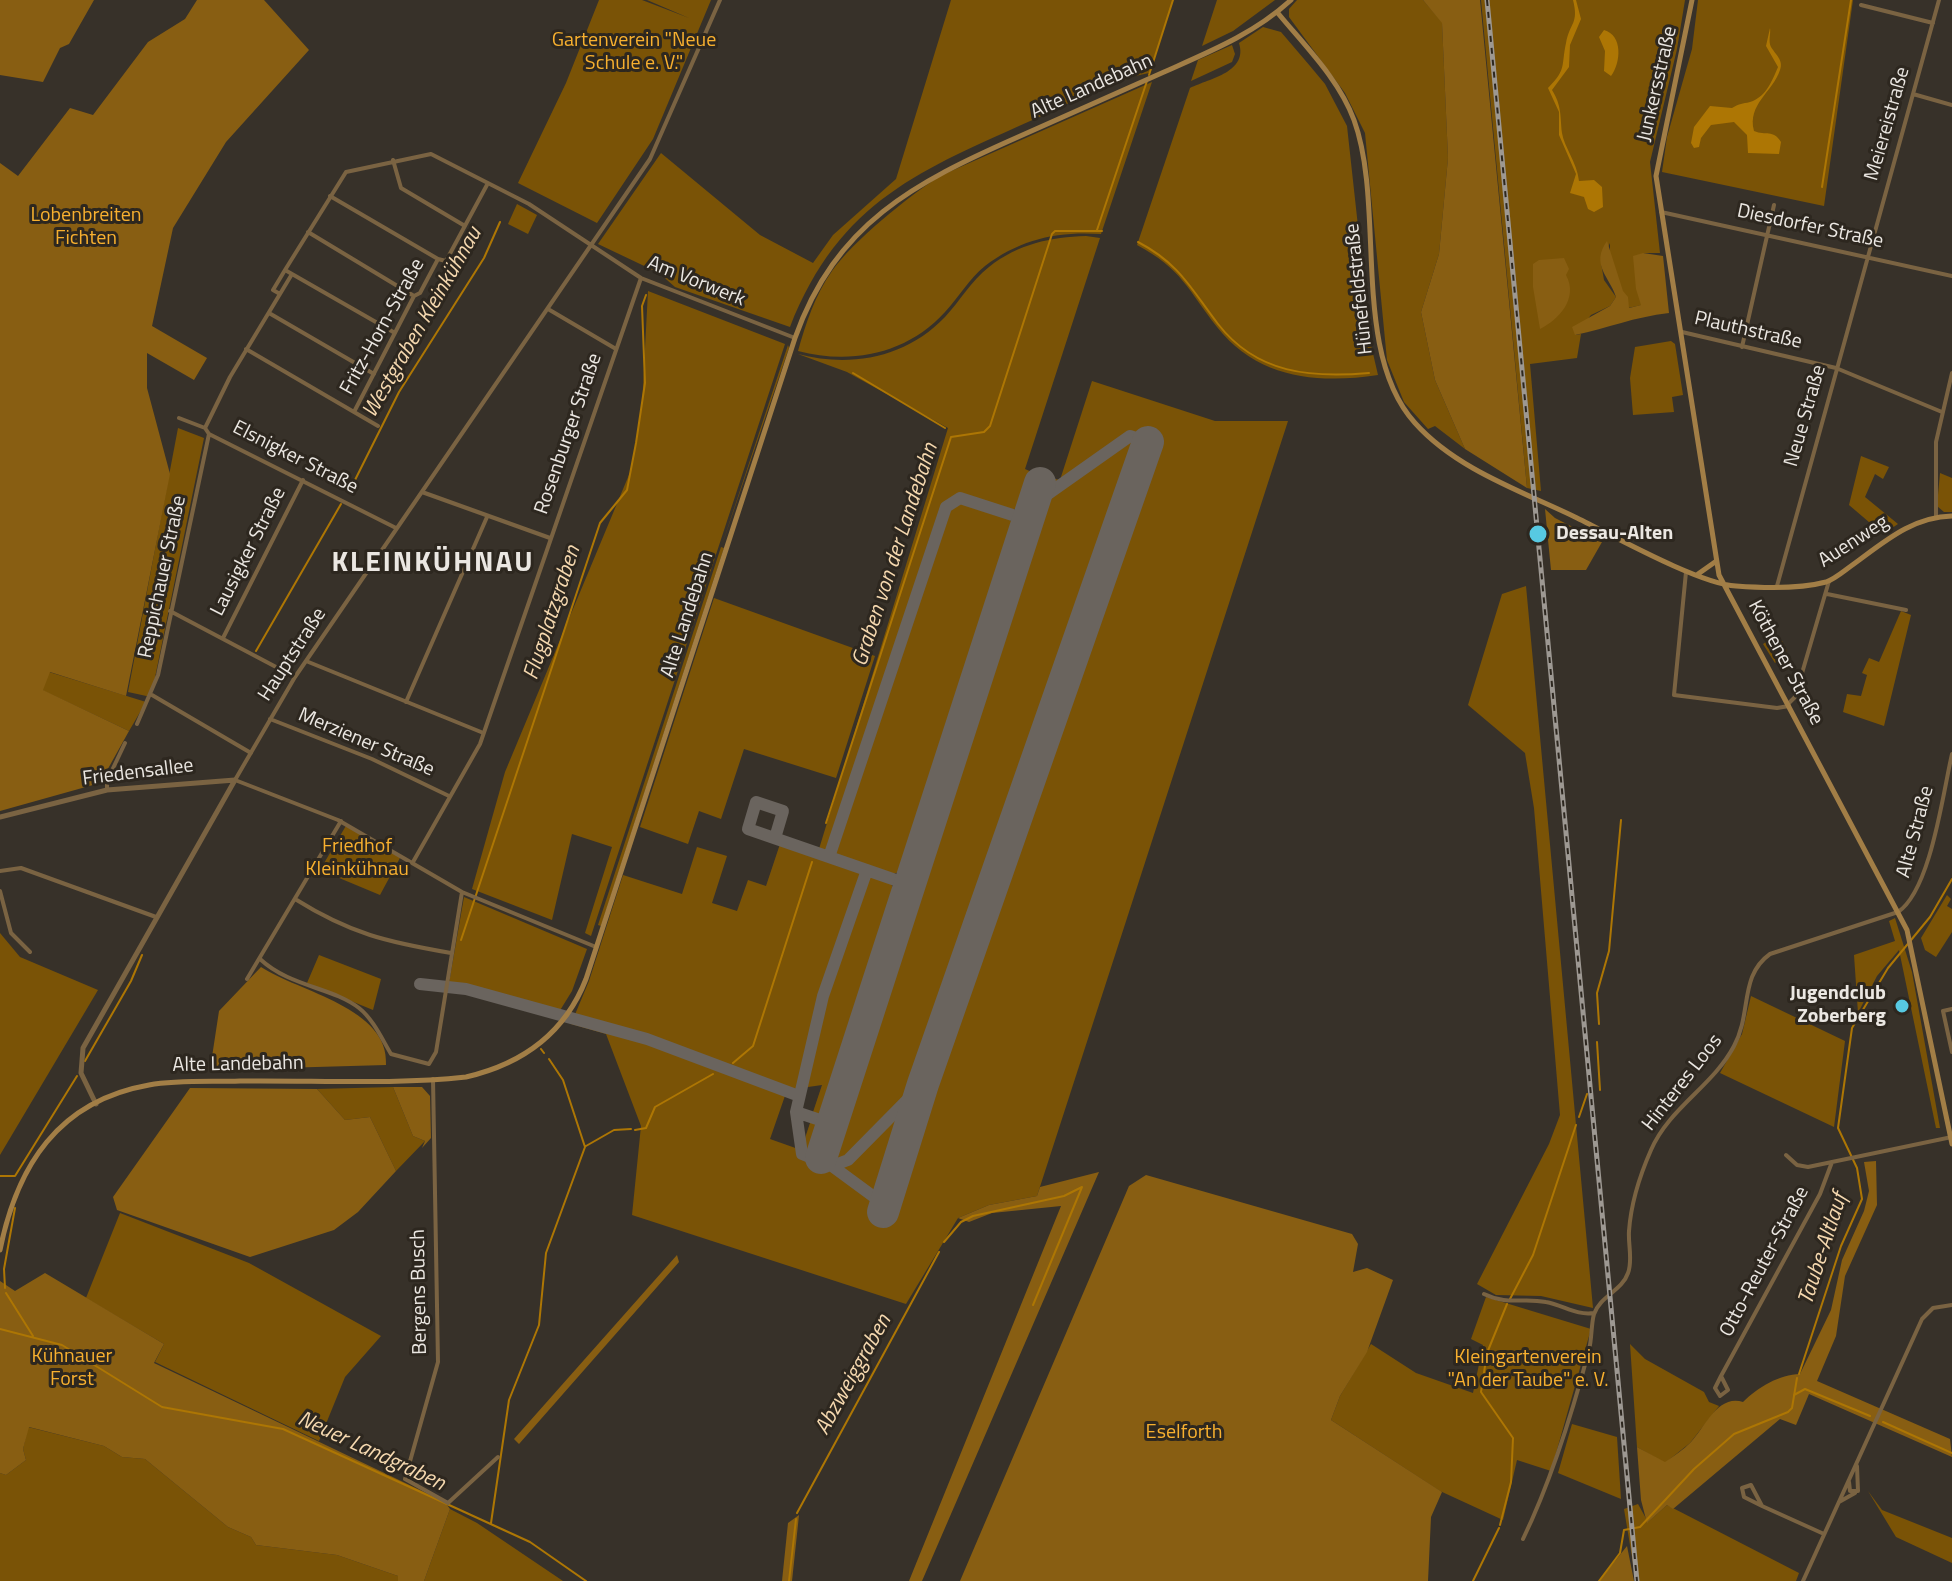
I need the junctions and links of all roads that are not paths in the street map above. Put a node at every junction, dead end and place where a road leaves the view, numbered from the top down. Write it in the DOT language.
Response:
graph roads {
  1 [pos="720,0"];
  2 [pos="1291,0"];
  3 [pos="1692,0"];
  4 [pos="1939,0"];
  5 [pos="1861,5"];
  6 [pos="1277,12"];
  7 [pos="1933,23"];
  8 [pos="1913,94"];
  9 [pos="1952,105"];
  10 [pos="393,160"];
  11 [pos="1656,176"];
  12 [pos="488,182"];
  13 [pos="330,196"];
  14 [pos="1774,205"];
  15 [pos="1661,212"];
  16 [pos="465,226"];
  17 [pos="308,232"];
  18 [pos="1767,235"];
  19 [pos="590,247"];
  20 [pos="1867,256"];
  21 [pos="438,259"];
  22 [pos="285,270"];
  23 [pos="292,274"];
  24 [pos="1952,276"];
  25 [pos="641,278"];
  26 [pos="280,294"];
  27 [pos="414,296"];
  28 [pos="548,309"];
  29 [pos="268,313"];
  30 [pos="1681,332"];
  31 [pos="395,333"];
  32 [pos="795,338"];
  33 [pos="1742,347"];
  34 [pos="246,349"];
  35 [pos="616,349"];
  36 [pos="1836,368"];
  37 [pos="1952,373"];
  38 [pos="374,374"];
  39 [pos="354,412"];
  40 [pos="1942,412"];
  41 [pos="179,418"];
  42 [pos="378,426"];
  43 [pos="205,428"];
  44 [pos="209,434"];
  45 [pos="303,480"];
  46 [pos="422,492"];
  47 [pos="1952,516"];
  48 [pos="487,517"];
  49 [pos="1936,517"];
  50 [pos="397,528"];
  51 [pos="550,538"];
  52 [pos="1716,560"];
  53 [pos="1687,570"];
  54 [pos="1697,575"];
  55 [pos="1829,581"];
  56 [pos="1723,585"];
  57 [pos="1777,586"];
  58 [pos="1827,594"];
  59 [pos="1906,610"];
  60 [pos="170,611"];
  61 [pos="223,638"];
  62 [pos="306,661"];
  63 [pos="295,677"];
  64 [pos="152,695"];
  65 [pos="406,702"];
  66 [pos="1789,705"];
  67 [pos="270,719"];
  68 [pos="137,724"];
  69 [pos="482,733"];
  70 [pos="125,743"];
  71 [pos="251,753"];
  72 [pos="1952,754"];
  73 [pos="235,780"];
  74 [pos="107,790"];
  75 [pos="449,796"];
  76 [pos="0,817"];
  77 [pos="341,821"];
  78 [pos="413,862"];
  79 [pos="0,871"];
  80 [pos="0,891"];
  81 [pos="462,892"];
  82 [pos="295,899"];
  83 [pos="1898,912"];
  84 [pos="156,917"];
  85 [pos="596,947"];
  86 [pos="30,952"];
  87 [pos="451,953"];
  88 [pos="260,959"];
  89 [pos="247,979"];
  90 [pos="1952,1009"];
  91 [pos="1952,1052"];
  92 [pos="433,1079"];
  93 [pos="96,1104"];
  94 [pos="1951,1139"];
  95 [pos="1786,1155"];
  96 [pos="1832,1162"];
  97 [pos="0,1250"];
  98 [pos="1484,1294"];
  99 [pos="1952,1305"];
  100 [pos="1594,1313"];
  101 [pos="1721,1376"];
  102 [pos="498,1457"];
  103 [pos="1857,1463"];
  104 [pos="1852,1472"];
  105 [pos="1855,1493"];
  106 [pos="1837,1504"];
  107 [pos="1762,1506"];
  108 [pos="1824,1534"];
  109 [pos="1523,1539"];
  110 [pos="1803,1581"];
  1 -- 19 [label="street, Hauptstraße"];
  2 -- 6 [label="main road, Alte Landebahn"];
  3 -- 11 [label="main road, Junkersstraße"];
  4 -- 7 [label="street, Meiereistraße"];
  5 -- 7 [label="street"];
  6 -- 32 [label="main road, Alte Landebahn"];
  6 -- 53 [label="main road, Hünefeldstraße"];
  7 -- 8 [label="street, Meiereistraße"];
  8 -- 9 [label="street"];
  8 -- 20 [label="street, Meiereistraße"];
  10 -- 12 [label="street, Am Vorwerk"];
  10 -- 13 [label="street, Am Vorwerk"];
  10 -- 16 [label="street"];
  11 -- 15 [label="main road, Köthener Straße"];
  12 -- 16 [label="street, Fritz-Horn-Straße"];
  12 -- 19 [label="street, Am Vorwerk"];
  13 -- 17 [label="street, Am Vorwerk"];
  13 -- 21 [label="street"];
  14 -- 18 [label="street"];
  15 -- 18 [label="street, Diesdorfer Straße"];
  15 -- 30 [label="main road, Köthener Straße"];
  16 -- 21 [label="street, Fritz-Horn-Straße"];
  17 -- 22 [label="street, Am Vorwerk"];
  17 -- 27 [label="street"];
  18 -- 20 [label="street, Diesdorfer Straße"];
  18 -- 33 [label="street"];
  19 -- 25 [label="street, Am Vorwerk"];
  19 -- 28 [label="street, Hauptstraße"];
  20 -- 24 [label="street, Diesdorfer Straße"];
  20 -- 36 [label="street, Neue Straße"];
  21 -- 27 [label="street, Fritz-Horn-Straße"];
  22 -- 23 [label="street"];
  22 -- 26 [label="street, Am Vorwerk"];
  23 -- 26 [label="street"];
  23 -- 31 [label="street"];
  25 -- 32 [label="street, Am Vorwerk"];
  25 -- 35 [label="street, Rosenburger Straße"];
  26 -- 29 [label="street"];
  27 -- 31 [label="street, Fritz-Horn-Straße"];
  28 -- 35 [label="street"];
  28 -- 46 [label="street, Hauptstraße"];
  29 -- 34 [label="street"];
  29 -- 38 [label="street"];
  30 -- 33 [label="street, Plauthstraße"];
  30 -- 52 [label="main road, Köthener Straße"];
  31 -- 38 [label="street, Fritz-Horn-Straße"];
  32 -- 85 [label="main road, Alte Landebahn"];
  33 -- 36 [label="street, Plauthstraße"];
  34 -- 39 [label="street, Fritz-Horn-Straße"];
  34 -- 43 [label="street"];
  35 -- 51 [label="street, Rosenburger Straße"];
  36 -- 40 [label="street, Plauthstraße"];
  36 -- 57 [label="street, Neue Straße"];
  37 -- 40 [label="street"];
  38 -- 39 [label="street, Fritz-Horn-Straße"];
  39 -- 42 [label="street, Fritz-Horn-Straße"];
  40 -- 49 [label="street"];
  41 -- 43 [label="street, Elsnigker Straße"];
  43 -- 44 [label="street, Elsnigker Straße"];
  44 -- 45 [label="street, Elsnigker Straße"];
  44 -- 60 [label="street, Reppichauer Straße"];
  45 -- 50 [label="street, Elsnigker Straße"];
  45 -- 61 [label="street, Lausigker Straße"];
  46 -- 48 [label="street"];
  46 -- 50 [label="street, Hauptstraße"];
  47 -- 49 [label="main road, Auenweg"];
  48 -- 51 [label="street"];
  48 -- 65 [label="street"];
  49 -- 55 [label="main road, Auenweg"];
  50 -- 62 [label="street, Hauptstraße"];
  51 -- 69 [label="street, Rosenburger Straße"];
  52 -- 54 [label="main road"];
  52 -- 56 [label="main road, Köthener Straße"];
  53 -- 54 [label="main road, Hünefeldstraße"];
  53 -- 66 [label="street"];
  54 -- 56 [label="main road, Hünefeldstraße"];
  55 -- 57 [label="main road, Auenweg"];
  55 -- 58 [label="street"];
  56 -- 57 [label="main road, Auenweg"];
  56 -- 66 [label="main road, Köthener Straße"];
  58 -- 59 [label="street"];
  58 -- 66 [label="street"];
  60 -- 61 [label="street"];
  60 -- 64 [label="street, Reppichauer Straße"];
  61 -- 63 [label="street"];
  62 -- 63 [label="street, Hauptstraße"];
  62 -- 65 [label="street"];
  63 -- 67 [label="street, Hauptstraße"];
  64 -- 68 [label="street, Reppichauer Straße"];
  64 -- 71 [label="street"];
  65 -- 69 [label="street"];
  66 -- 83 [label="main road, Köthener Straße"];
  67 -- 71 [label="street, Hauptstraße"];
  67 -- 75 [label="street, Merziener Straße"];
  69 -- 75 [label="street, Rosenburger Straße"];
  70 -- 74 [label="street"];
  71 -- 73 [label="street, Hauptstraße"];
  72 -- 83 [label="street, Alte Straße"];
  73 -- 74 [label="street, Friedensallee"];
  73 -- 77 [label="street"];
  73 -- 84 [label="street, Hauptstraße"];
  74 -- 76 [label="street, Friedensallee"];
  75 -- 78 [label="street, Rosenburger Straße"];
  77 -- 78 [label="street"];
  77 -- 82 [label="street"];
  78 -- 81 [label="street"];
  79 -- 84 [label="street"];
  80 -- 86 [label="street"];
  81 -- 85 [label="street"];
  81 -- 87 [label="street"];
  82 -- 87 [label="street"];
  82 -- 88 [label="street"];
  83 -- 94 [label="main road, Köthener Straße"];
  83 -- 100 [label="street, Hinteres Loos"];
  84 -- 93 [label="street, Hauptstraße"];
  85 -- 92 [label="main road, Alte Landebahn"];
  87 -- 88 [label="street"];
  88 -- 89 [label="street"];
  90 -- 91 [label="street"];
  92 -- 93 [label="main road, Alte Landebahn"];
  92 -- 102 [label="street, Bergens Busch"];
  93 -- 97 [label="main road, Alte Landebahn"];
  94 -- 96 [label="street"];
  95 -- 96 [label="street"];
  96 -- 101 [label="street, Otto-Reuter-Straße"];
  98 -- 100 [label="street"];
  99 -- 103 [label="street"];
  100 -- 109 [label="street"];
  101 -- 101 [label="street, Otto-Reuter-Straße"];
  103 -- 104 [label="street"];
  103 -- 105 [label="street"];
  104 -- 105 [label="street"];
  104 -- 106 [label="street"];
  105 -- 106 [label="street"];
  106 -- 108 [label="street"];
  107 -- 107 [label="street"];
  107 -- 108 [label="street"];
  108 -- 110 [label="street"];
}
